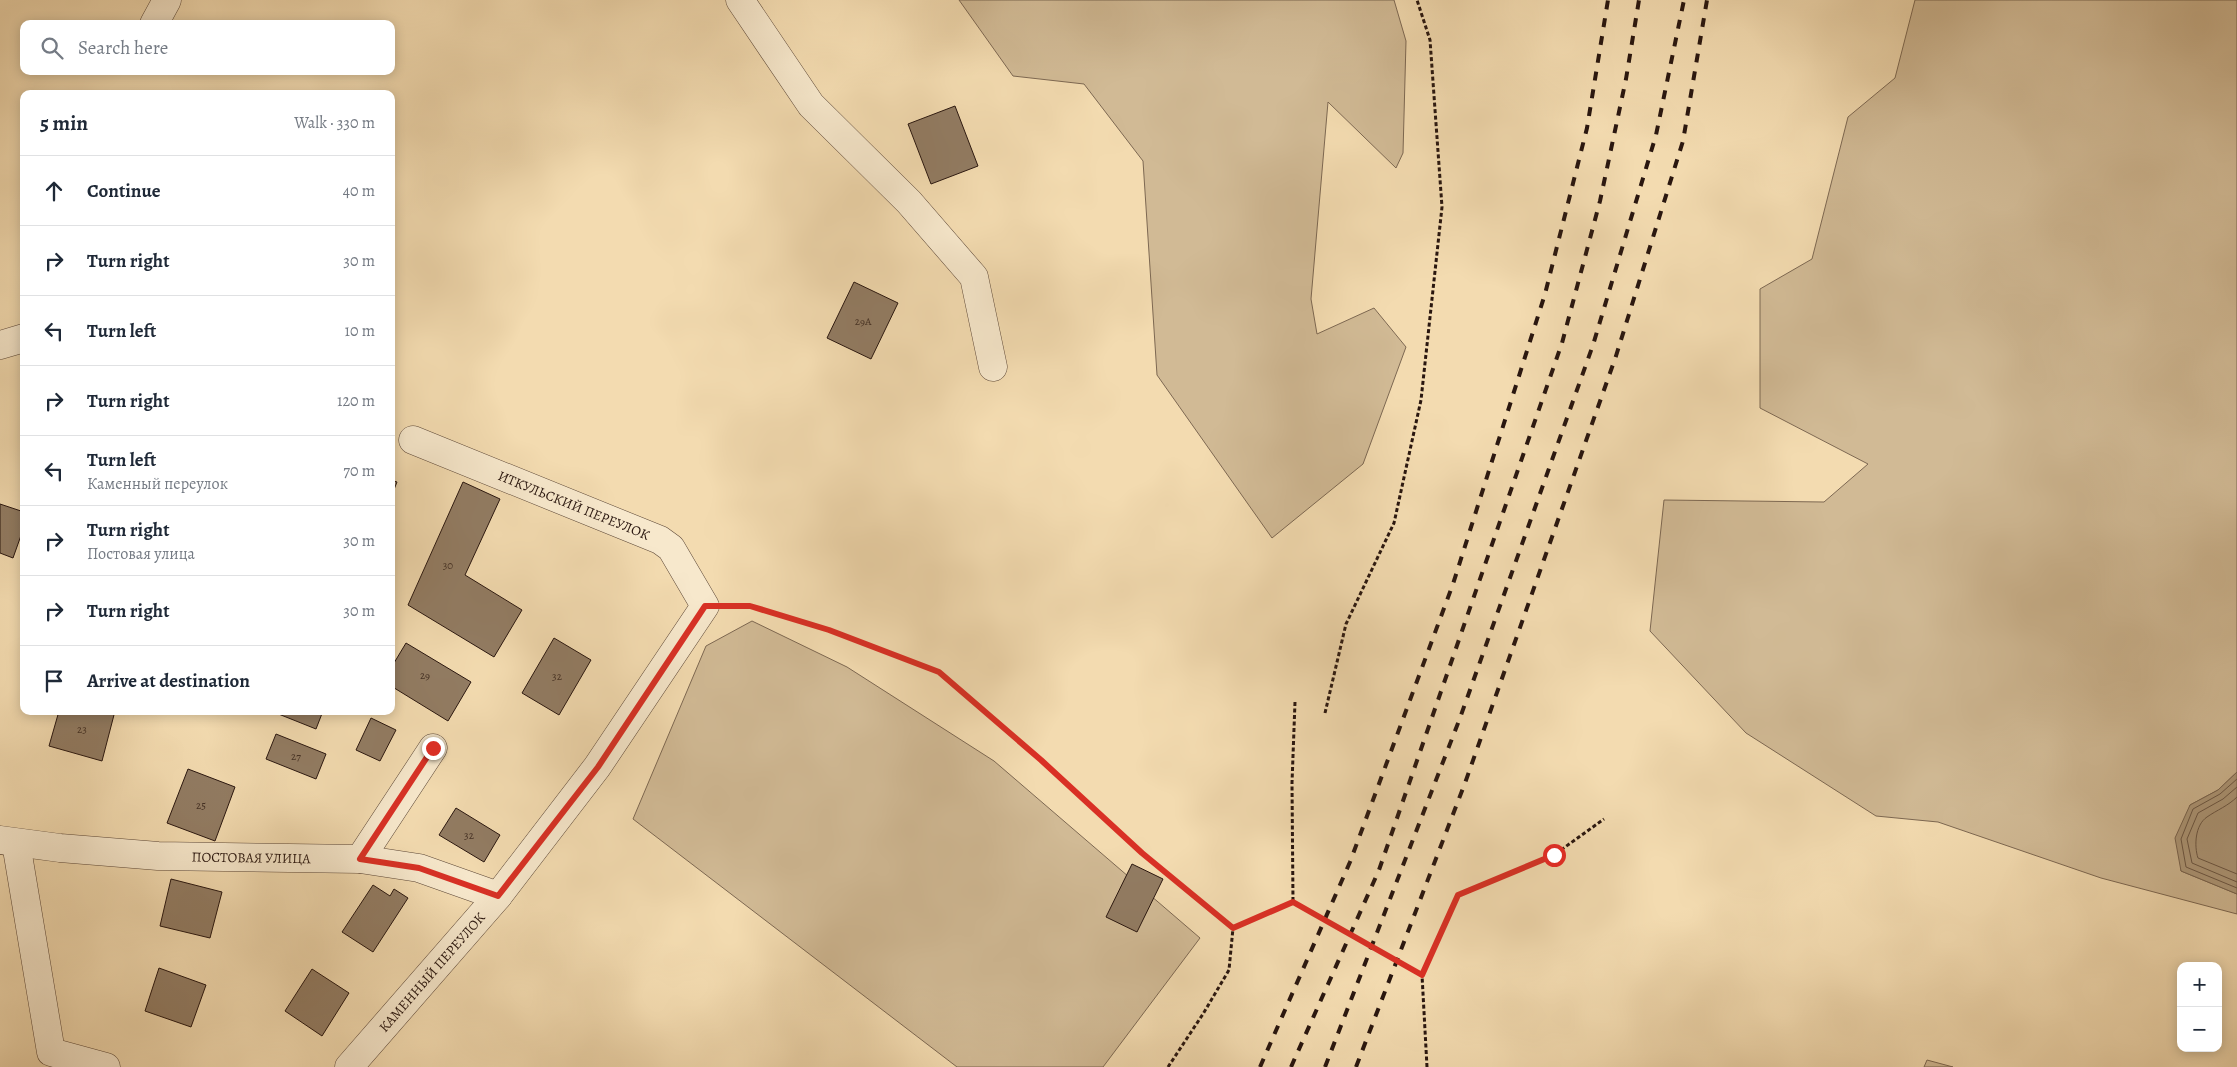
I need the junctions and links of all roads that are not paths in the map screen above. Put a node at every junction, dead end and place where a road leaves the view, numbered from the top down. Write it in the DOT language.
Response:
graph roads {
  1 [pos="167,0"];
  2 [pos="740,0"];
  3 [pos="156,20"];
  4 [pos="20,339"];
  5 [pos="0,345"];
  6 [pos="992,367"];
  7 [pos="413,440"];
  8 [pos="705,606"];
  9 [pos="433,748"];
  10 [pos="8,841"];
  11 [pos="360,859"];
  12 [pos="498,896"];
  13 [pos="106,1067"];
  14 [pos="350,1067"];
  1 -- 3 [label="street"];
  2 -- 6 [label="street"];
  4 -- 5 [label="street"];
  7 -- 8 [label="street, ИТКУЛЬСКИЙ ПЕРЕУЛОК"];
  8 -- 12 [label="street, КАМЕННЫЙ ПЕРЕУЛОК"];
  9 -- 11 [label="street"];
  10 -- 11 [label="street, ПОСТОВАЯ УЛИЦА"];
  10 -- 13 [label="street"];
  11 -- 12 [label="street, ПОСТОВАЯ УЛИЦА"];
  12 -- 14 [label="street, КАМЕННЫЙ ПЕРЕУЛОК"];
}
